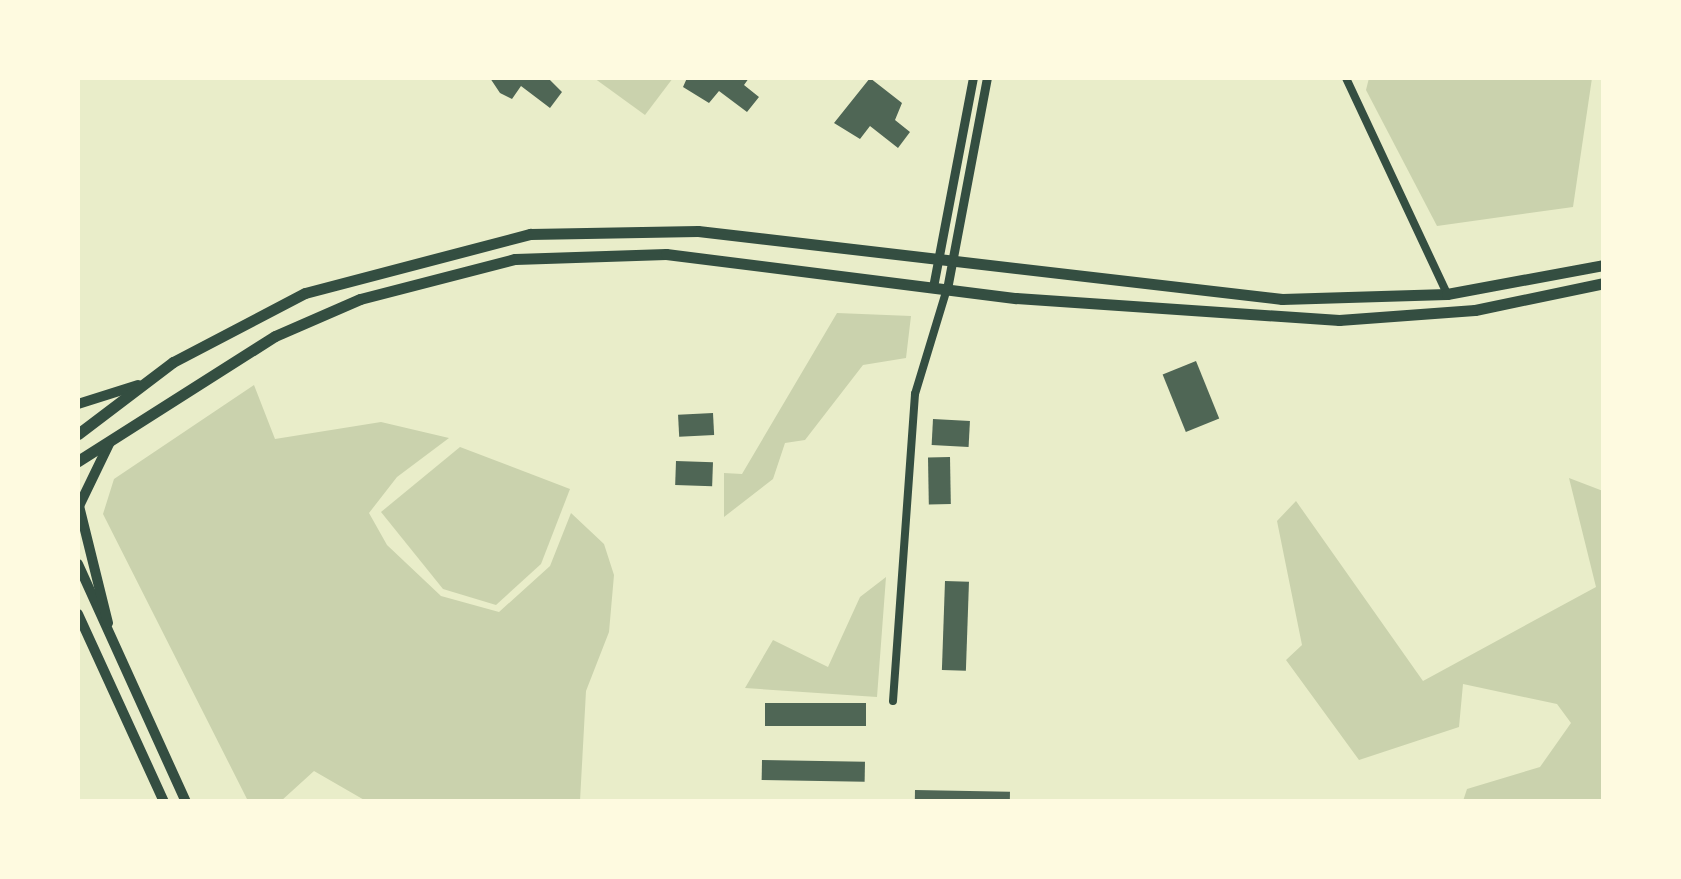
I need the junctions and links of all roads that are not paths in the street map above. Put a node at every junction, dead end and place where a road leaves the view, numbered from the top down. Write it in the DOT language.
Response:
graph roads {
  1 [pos="973,78"];
  2 [pos="986,78"];
  3 [pos="1346,78"];
  4 [pos="935,262"];
  5 [pos="950,264"];
  6 [pos="1604,264"];
  7 [pos="1604,283"];
  8 [pos="932,287"];
  9 [pos="947,289"];
  10 [pos="1447,294"];
  11 [pos="140,385"];
  12 [pos="78,404"];
  13 [pos="124,428"];
  14 [pos="78,434"];
  15 [pos="78,461"];
  16 [pos="78,564"];
  17 [pos="78,614"];
  18 [pos="119,663"];
  19 [pos="893,701"];
  20 [pos="164,802"];
  21 [pos="186,802"];
  1 -- 4 [label="street"];
  2 -- 5 [label="street"];
  3 -- 10 [label="street"];
  4 -- 5 [label="main road"];
  4 -- 8 [label="street"];
  4 -- 11 [label="main road"];
  5 -- 9 [label="street"];
  5 -- 10 [label="main road"];
  6 -- 10 [label="main road"];
  7 -- 9 [label="main road"];
  8 -- 9 [label="main road"];
  8 -- 13 [label="main road"];
  9 -- 19 [label="street"];
  11 -- 12 [label="main road"];
  11 -- 14 [label="main road"];
  13 -- 15 [label="main road"];
  13 -- 18 [label="main road"];
  16 -- 18 [label="main road"];
  17 -- 20 [label="main road"];
  18 -- 21 [label="main road"];
}
